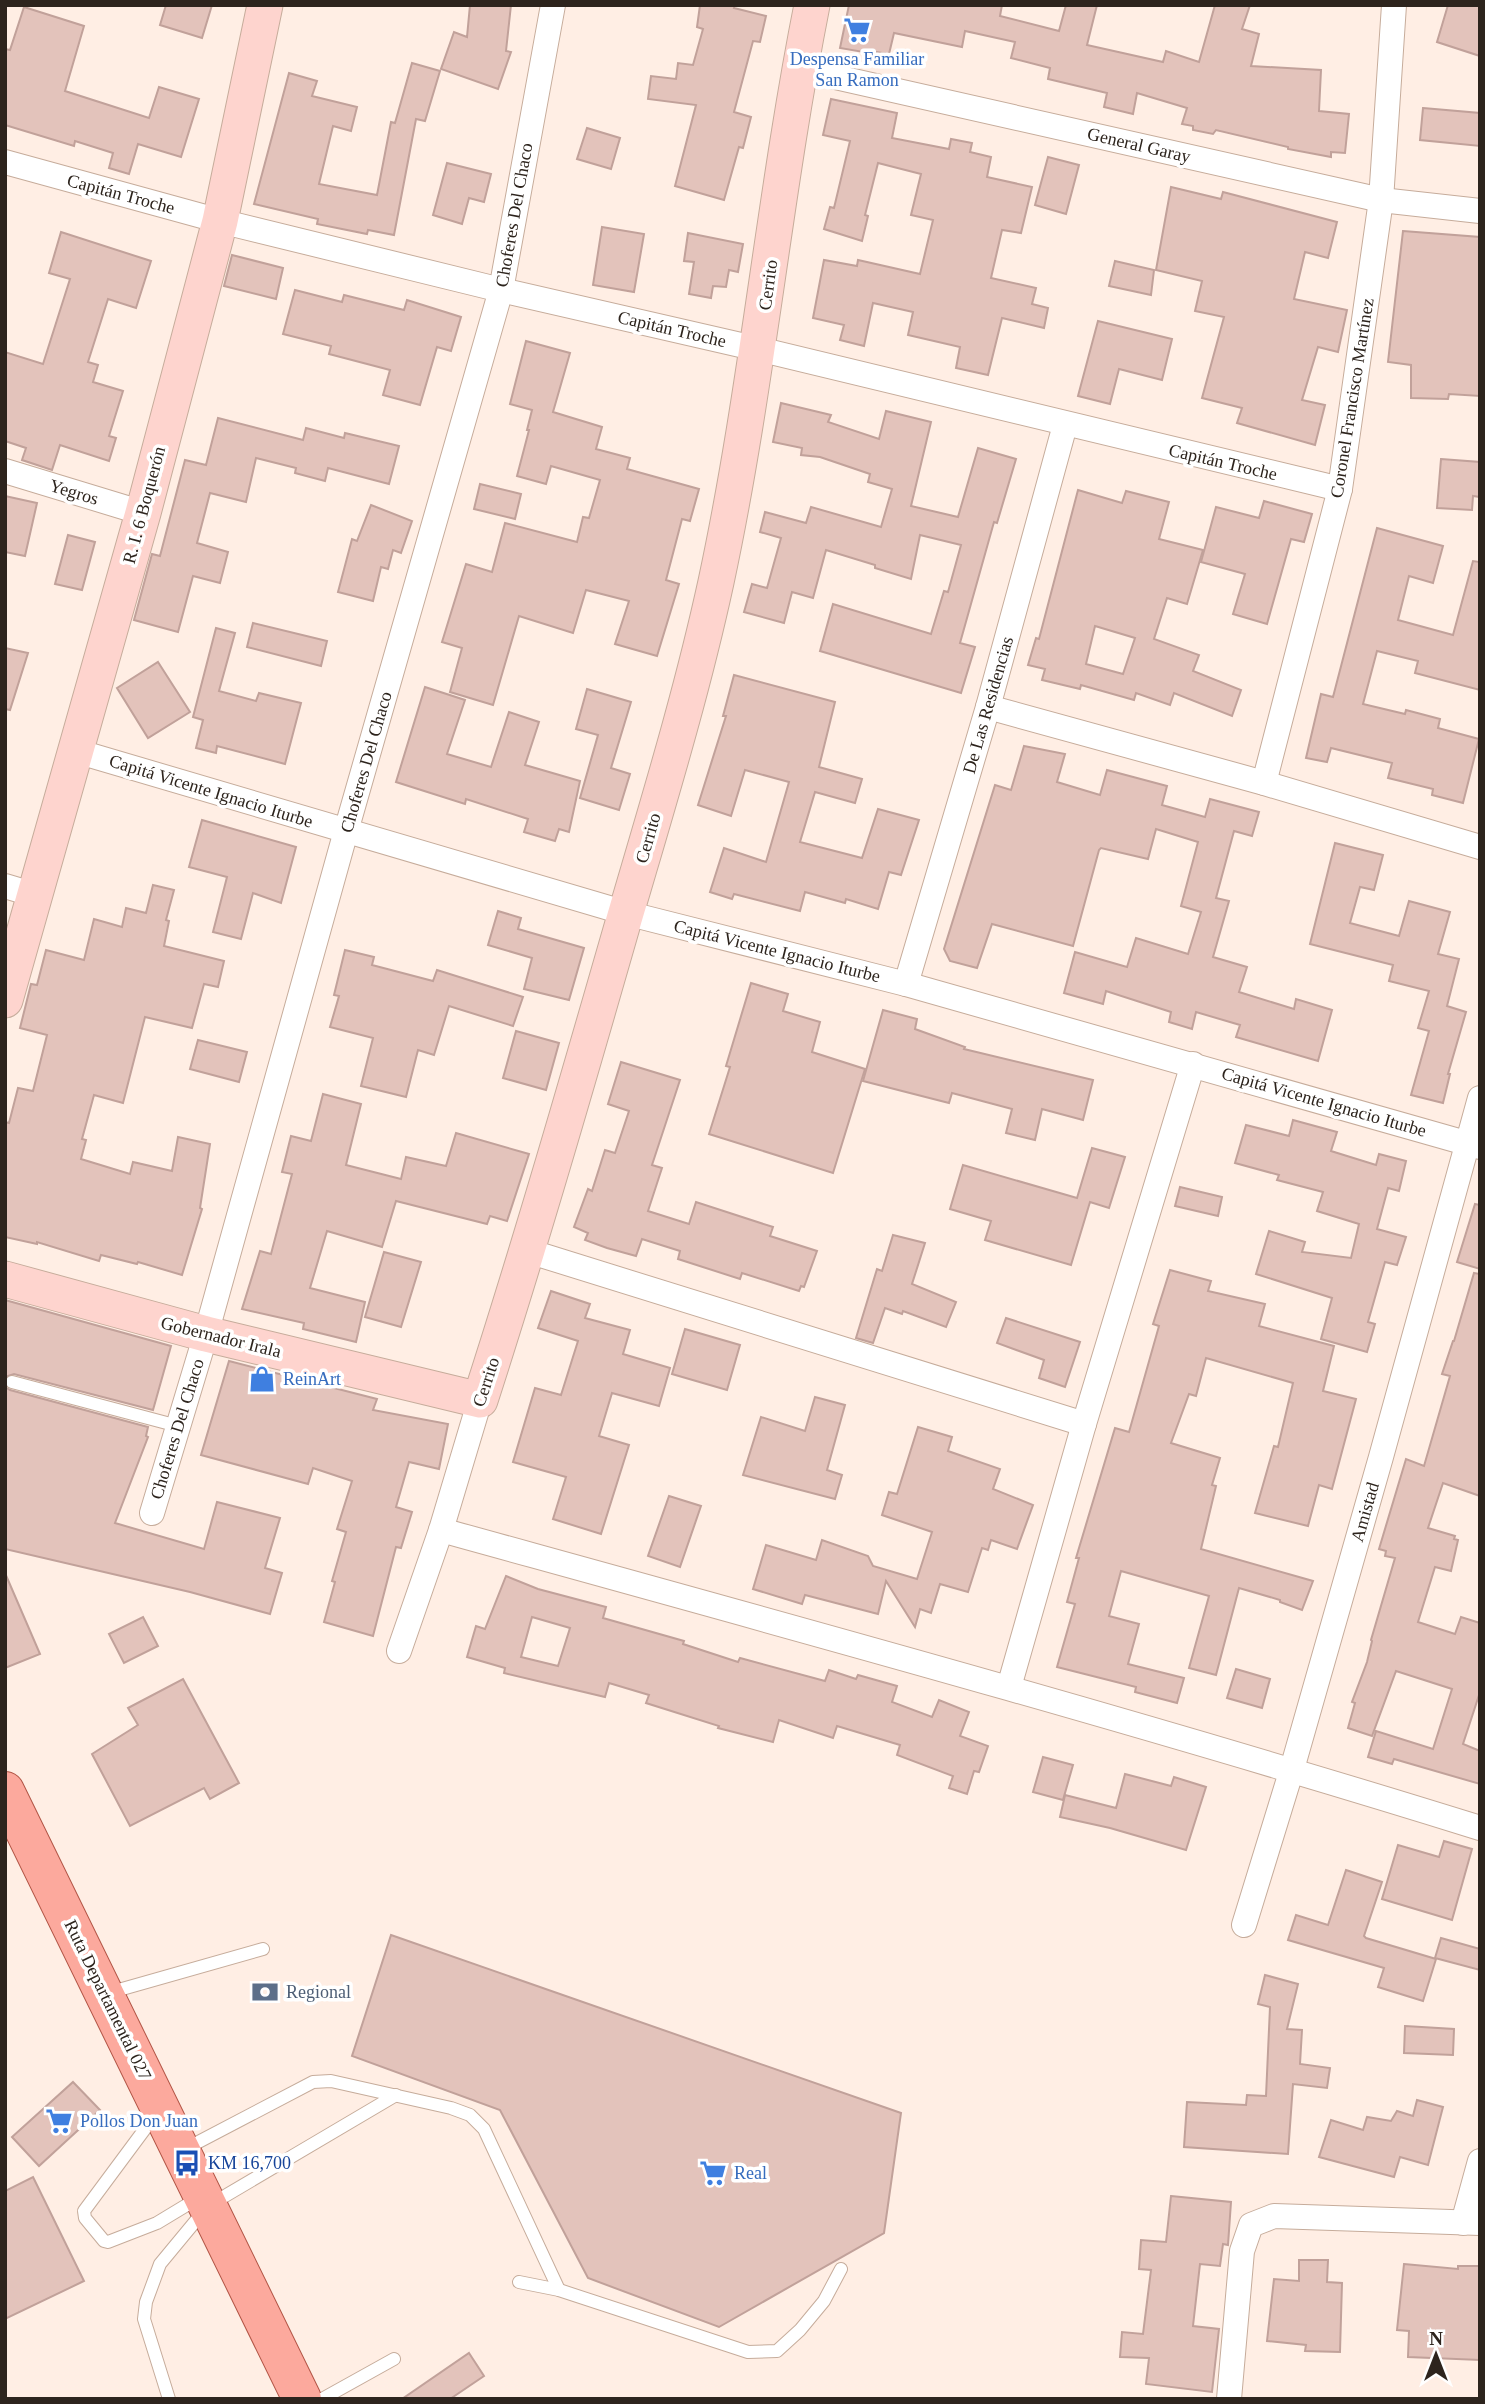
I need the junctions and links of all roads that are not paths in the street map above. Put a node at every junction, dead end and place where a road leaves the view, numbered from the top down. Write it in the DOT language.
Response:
graph roads {
  1 [pos="265,5"];
  2 [pos="553,5"];
  3 [pos="812,5"];
  4 [pos="1394,5"];
  5 [pos="800,69"];
  6 [pos="5,162"];
  7 [pos="1381,200"];
  8 [pos="1480,211"];
  9 [pos="220,221"];
  10 [pos="501,290"];
  11 [pos="758,349"];
  12 [pos="1065,425"];
  13 [pos="5,471"];
  14 [pos="1340,489"];
  15 [pos="143,513"];
  16 [pos="988,707"];
  17 [pos="76,751"];
  18 [pos="1264,783"];
  19 [pos="346,831"];
  20 [pos="1480,846"];
  21 [pos="20,891"];
  22 [pos="626,913"];
  23 [pos="906,984"];
  24 [pos="5,1000"];
  25 [pos="1193,1064"];
  26 [pos="1480,1098"];
  27 [pos="1474,1145"];
  28 [pos="528,1251"];
  29 [pos="5,1279"];
  30 [pos="206,1334"];
  31 [pos="12,1381"];
  32 [pos="480,1400"];
  33 [pos="1084,1424"];
  34 [pos="178,1426"];
  35 [pos="152,1513"];
  36 [pos="441,1530"];
  37 [pos="399,1651"];
  38 [pos="1009,1687"];
  39 [pos="1292,1769"];
  40 [pos="5,1791"];
  41 [pos="1480,1828"];
  42 [pos="1244,1925"];
  43 [pos="263,1949"];
  44 [pos="105,1994"];
  45 [pos="396,2095"];
  46 [pos="160,2108"];
  47 [pos="182,2151"];
  48 [pos="1480,2161"];
  49 [pos="206,2201"];
  50 [pos="1471,2223"];
  51 [pos="841,2269"];
  52 [pos="519,2282"];
  53 [pos="559,2290"];
  54 [pos="394,2359"];
  55 [pos="169,2399"];
  56 [pos="302,2399"];
  57 [pos="322,2399"];
  58 [pos="1229,2399"];
  1 -- 9 [label="street, R. I. 6 Boquerón"];
  2 -- 10 [label="street, Choferes Del Chaco"];
  3 -- 5 [label="street, Cerrito"];
  4 -- 7 [label="street, Coronel Francisco Martínez"];
  5 -- 7 [label="street, General Garay"];
  5 -- 11 [label="street, Cerrito"];
  6 -- 9 [label="street, Capitán Troche"];
  7 -- 8 [label="street, General Garay"];
  7 -- 14 [label="street, Coronel Francisco Martínez"];
  9 -- 10 [label="street, Capitán Troche"];
  9 -- 15 [label="street, R. I. 6 Boquerón"];
  10 -- 11 [label="street, Capitán Troche"];
  10 -- 19 [label="street, Choferes Del Chaco"];
  11 -- 12 [label="street, Capitán Troche"];
  11 -- 22 [label="street, Cerrito"];
  12 -- 14 [label="street, Capitán Troche"];
  12 -- 16 [label="street, De Las Residencias"];
  13 -- 15 [label="street, Yegros"];
  14 -- 18 [label="street, Coronel Francisco Martínez"];
  15 -- 17 [label="street, R. I. 6 Boquerón"];
  16 -- 18 [label="street"];
  16 -- 23 [label="street, De Las Residencias"];
  17 -- 19 [label="street, Capitá Vicente Ignacio Iturbe"];
  17 -- 21 [label="street, R. I. 6 Boquerón"];
  18 -- 20 [label="street"];
  19 -- 22 [label="street, Capitá Vicente Ignacio Iturbe"];
  19 -- 30 [label="street, Choferes Del Chaco"];
  21 -- 24 [label="street, R. I. 6 Boquerón"];
  22 -- 23 [label="street, Capitá Vicente Ignacio Iturbe"];
  22 -- 28 [label="street, Cerrito"];
  23 -- 25 [label="street, Capitá Vicente Ignacio Iturbe"];
  25 -- 27 [label="street, Capitá Vicente Ignacio Iturbe"];
  25 -- 33 [label="street"];
  26 -- 27 [label="street, Amistad"];
  27 -- 39 [label="street, Amistad"];
  28 -- 32 [label="street, Cerrito"];
  28 -- 33 [label="street"];
  29 -- 30 [label="street, Gobernador Irala"];
  30 -- 32 [label="street, Gobernador Irala"];
  30 -- 34 [label="street, Choferes Del Chaco"];
  31 -- 34 [label="lane"];
  32 -- 36 [label="street, Cerrito"];
  33 -- 38 [label="street"];
  34 -- 35 [label="street, Choferes Del Chaco"];
  36 -- 37 [label="street, Cerrito"];
  36 -- 38 [label="street"];
  38 -- 39 [label="street"];
  39 -- 41 [label="street"];
  39 -- 42 [label="street, Amistad"];
  40 -- 44 [label="main road, Ruta Departamental 027"];
  43 -- 44 [label="lane"];
  44 -- 46 [label="main road, Ruta Departamental 027"];
  45 -- 47 [label="lane"];
  45 -- 49 [label="lane"];
  45 -- 53 [label="lane"];
  46 -- 47 [label="main road, Ruta Departamental 027"];
  46 -- 49 [label="lane"];
  47 -- 49 [label="main road, Ruta Departamental 027"];
  48 -- 50 [label="street"];
  49 -- 55 [label="lane"];
  49 -- 56 [label="main road, Ruta Departamental 027"];
  50 -- 58 [label="street"];
  51 -- 53 [label="lane"];
  52 -- 53 [label="lane"];
  54 -- 57 [label="lane"];
}
